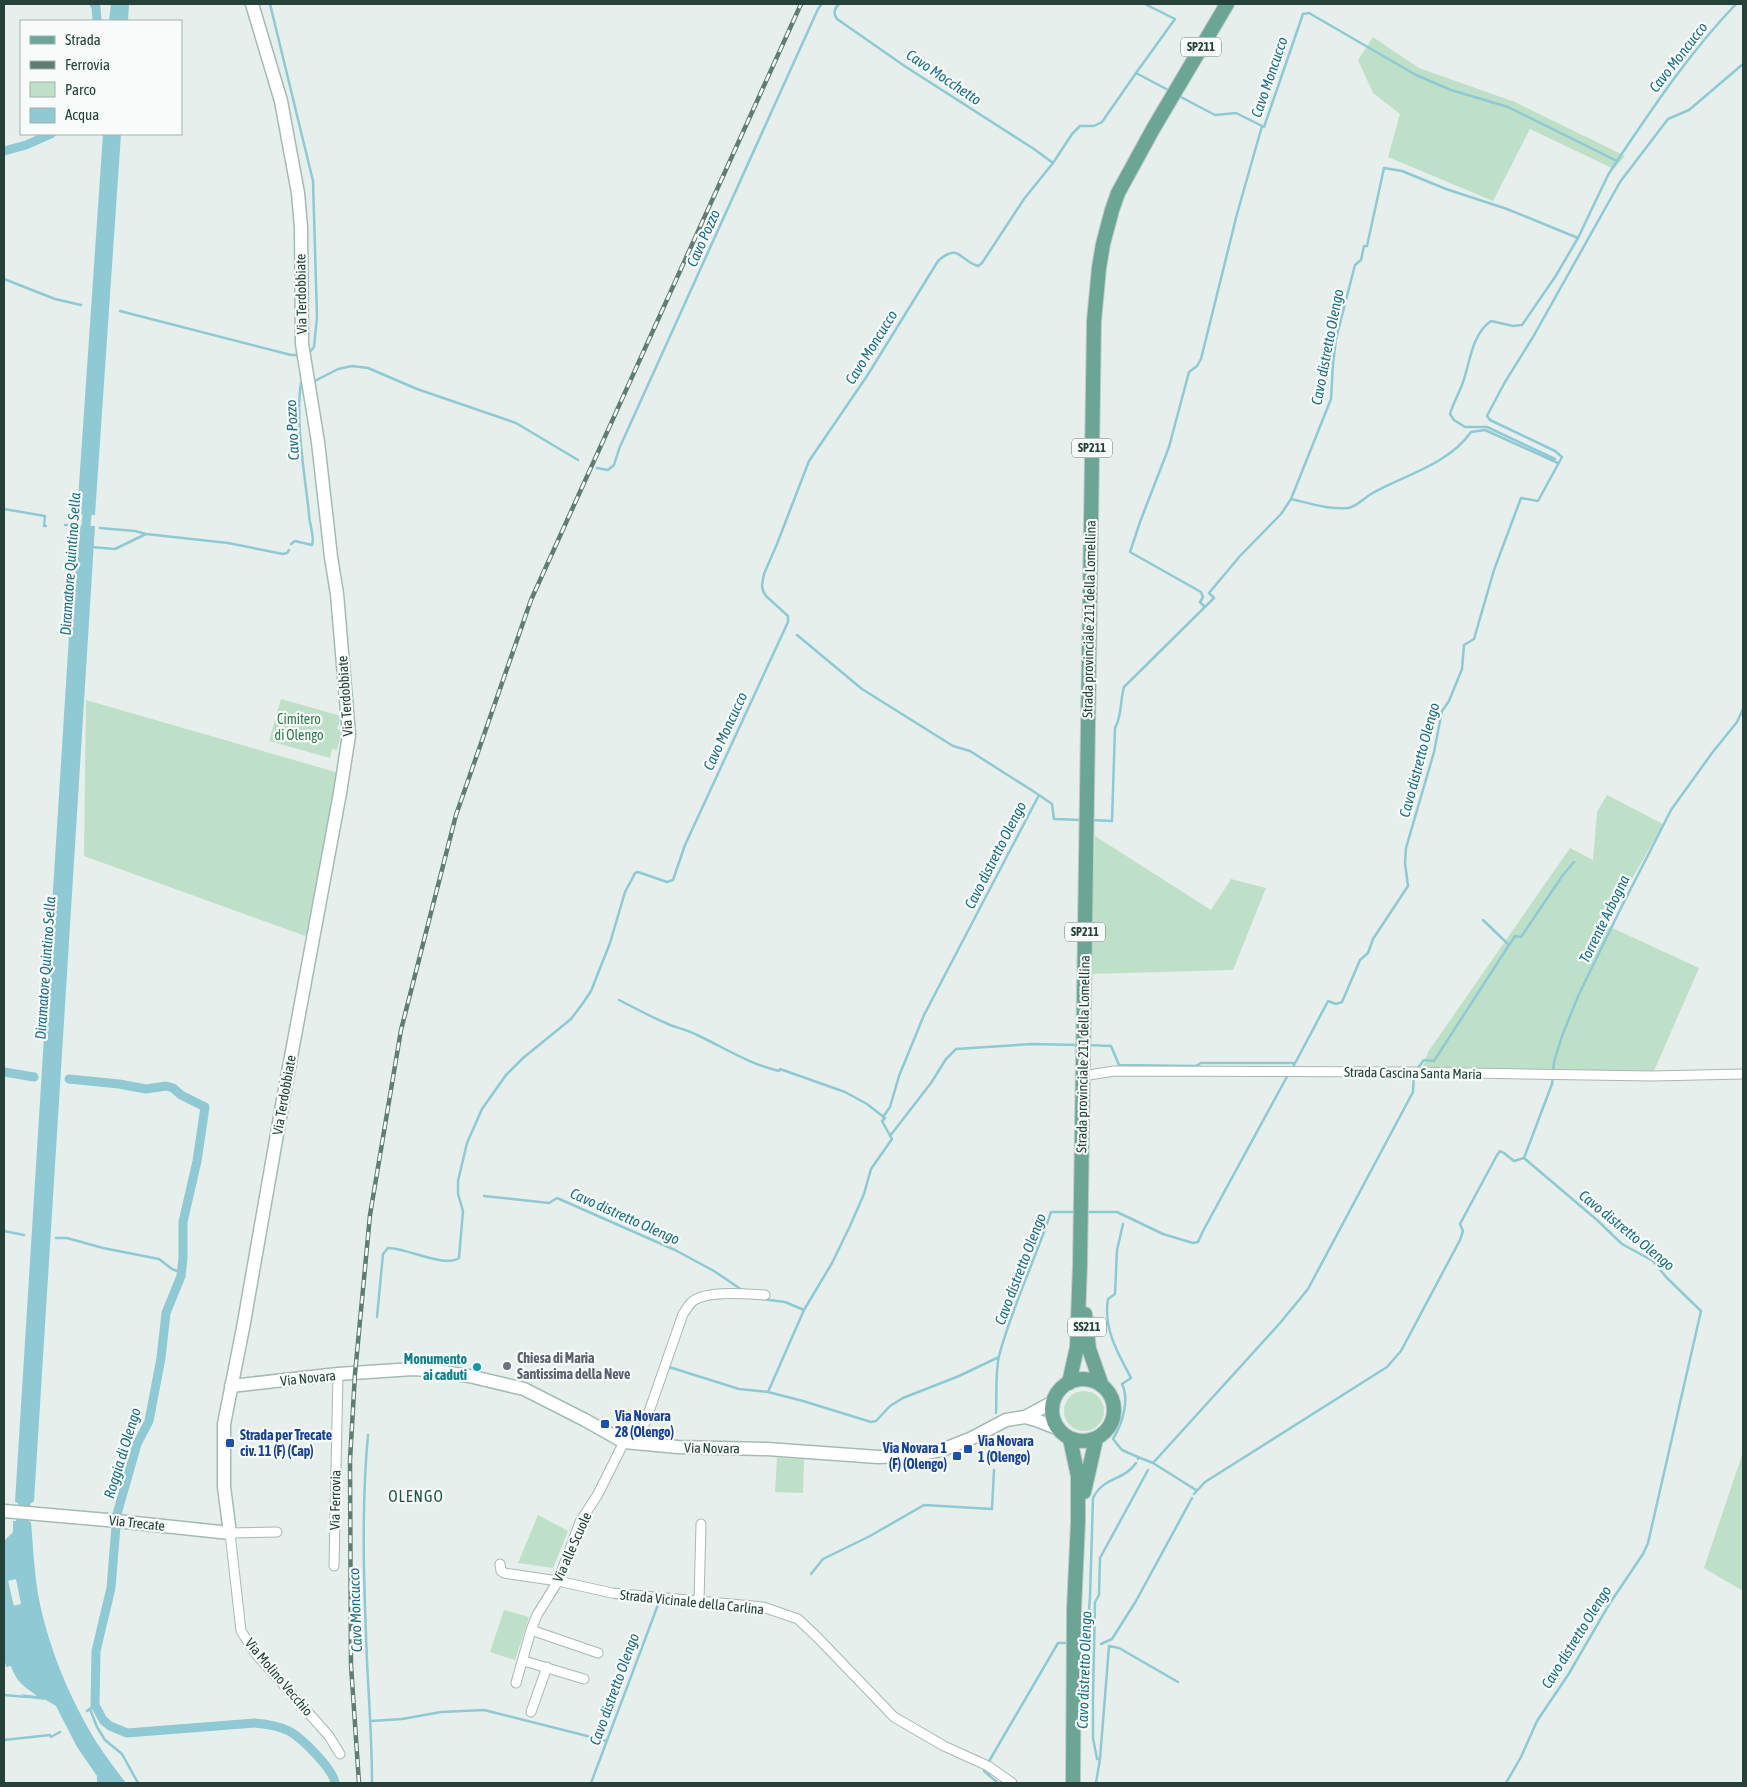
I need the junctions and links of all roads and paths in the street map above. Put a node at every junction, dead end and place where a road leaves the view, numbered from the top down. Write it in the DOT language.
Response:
graph roads {
  1 [pos="252,4"];
  2 [pos="1226,4"];
  3 [pos="1743,1074"];
  4 [pos="1082,1076"];
  5 [pos="1080,1266"];
  6 [pos="765,1295"];
  7 [pos="338,1374"];
  8 [pos="1069,1383"];
  9 [pos="231,1386"];
  10 [pos="1102,1386"];
  11 [pos="1053,1402"];
  12 [pos="1025,1417"];
  13 [pos="1059,1429"];
  14 [pos="1070,1438"];
  15 [pos="1096,1439"];
  16 [pos="624,1442"];
  17 [pos="638,1443"];
  18 [pos="4,1511"];
  19 [pos="1078,1522"];
  20 [pos="701,1524"];
  21 [pos="277,1532"];
  22 [pos="230,1533"];
  23 [pos="500,1564"];
  24 [pos="334,1566"];
  25 [pos="558,1581"];
  26 [pos="699,1601"];
  27 [pos="531,1630"];
  28 [pos="598,1653"];
  29 [pos="524,1660"];
  30 [pos="548,1667"];
  31 [pos="584,1679"];
  32 [pos="516,1683"];
  33 [pos="531,1712"];
  34 [pos="340,1754"];
  35 [pos="1012,1783"];
  36 [pos="1072,1783"];
  1 -- 9 [label="street, Via Terdobbiate"];
  2 -- 4 [label="main road, Strada provinciale 211 della Lomellina / SP211"];
  3 -- 4 [label="street, Strada Cascina Santa Maria"];
  4 -- 5 [label="main road, Strada provinciale 211 della Lomellina / SP211"];
  5 -- 8 [label="main road, SS211"];
  5 -- 10 [label="main road, SS211"];
  6 -- 17 [label="street"];
  7 -- 9 [label="street, Via Novara"];
  7 -- 16 [label="street, Via Novara"];
  7 -- 24 [label="street, Via Ferrovia"];
  8 -- 10 [label="main road"];
  8 -- 11 [label="main road, SS211"];
  9 -- 22 [label="street"];
  10 -- 15 [label="main road, SS211"];
  11 -- 12 [label="street, Via Novara"];
  11 -- 13 [label="main road"];
  12 -- 13 [label="street"];
  12 -- 17 [label="street, Via Novara"];
  13 -- 14 [label="main road"];
  14 -- 15 [label="main road"];
  14 -- 19 [label="main road"];
  15 -- 19 [label="main road, SS211"];
  16 -- 17 [label="street, Via Novara"];
  16 -- 25 [label="street, Via alle Scuole"];
  18 -- 22 [label="street, Via Trecate"];
  19 -- 36 [label="main road"];
  20 -- 26 [label="street"];
  21 -- 22 [label="street, Via Trecate"];
  22 -- 34 [label="street, Via Molino Vecchio"];
  23 -- 25 [label="street, Strada Vicinale della Carlina"];
  25 -- 26 [label="street, Strada Vicinale della Carlina"];
  25 -- 27 [label="street, Via alle Scuole"];
  26 -- 35 [label="street, Strada Vicinale della Carlina"];
  27 -- 28 [label="street"];
  27 -- 29 [label="street, Via alle Scuole"];
  29 -- 30 [label="street"];
  29 -- 32 [label="street, Via alle Scuole"];
  30 -- 31 [label="street"];
  30 -- 33 [label="street"];
}
